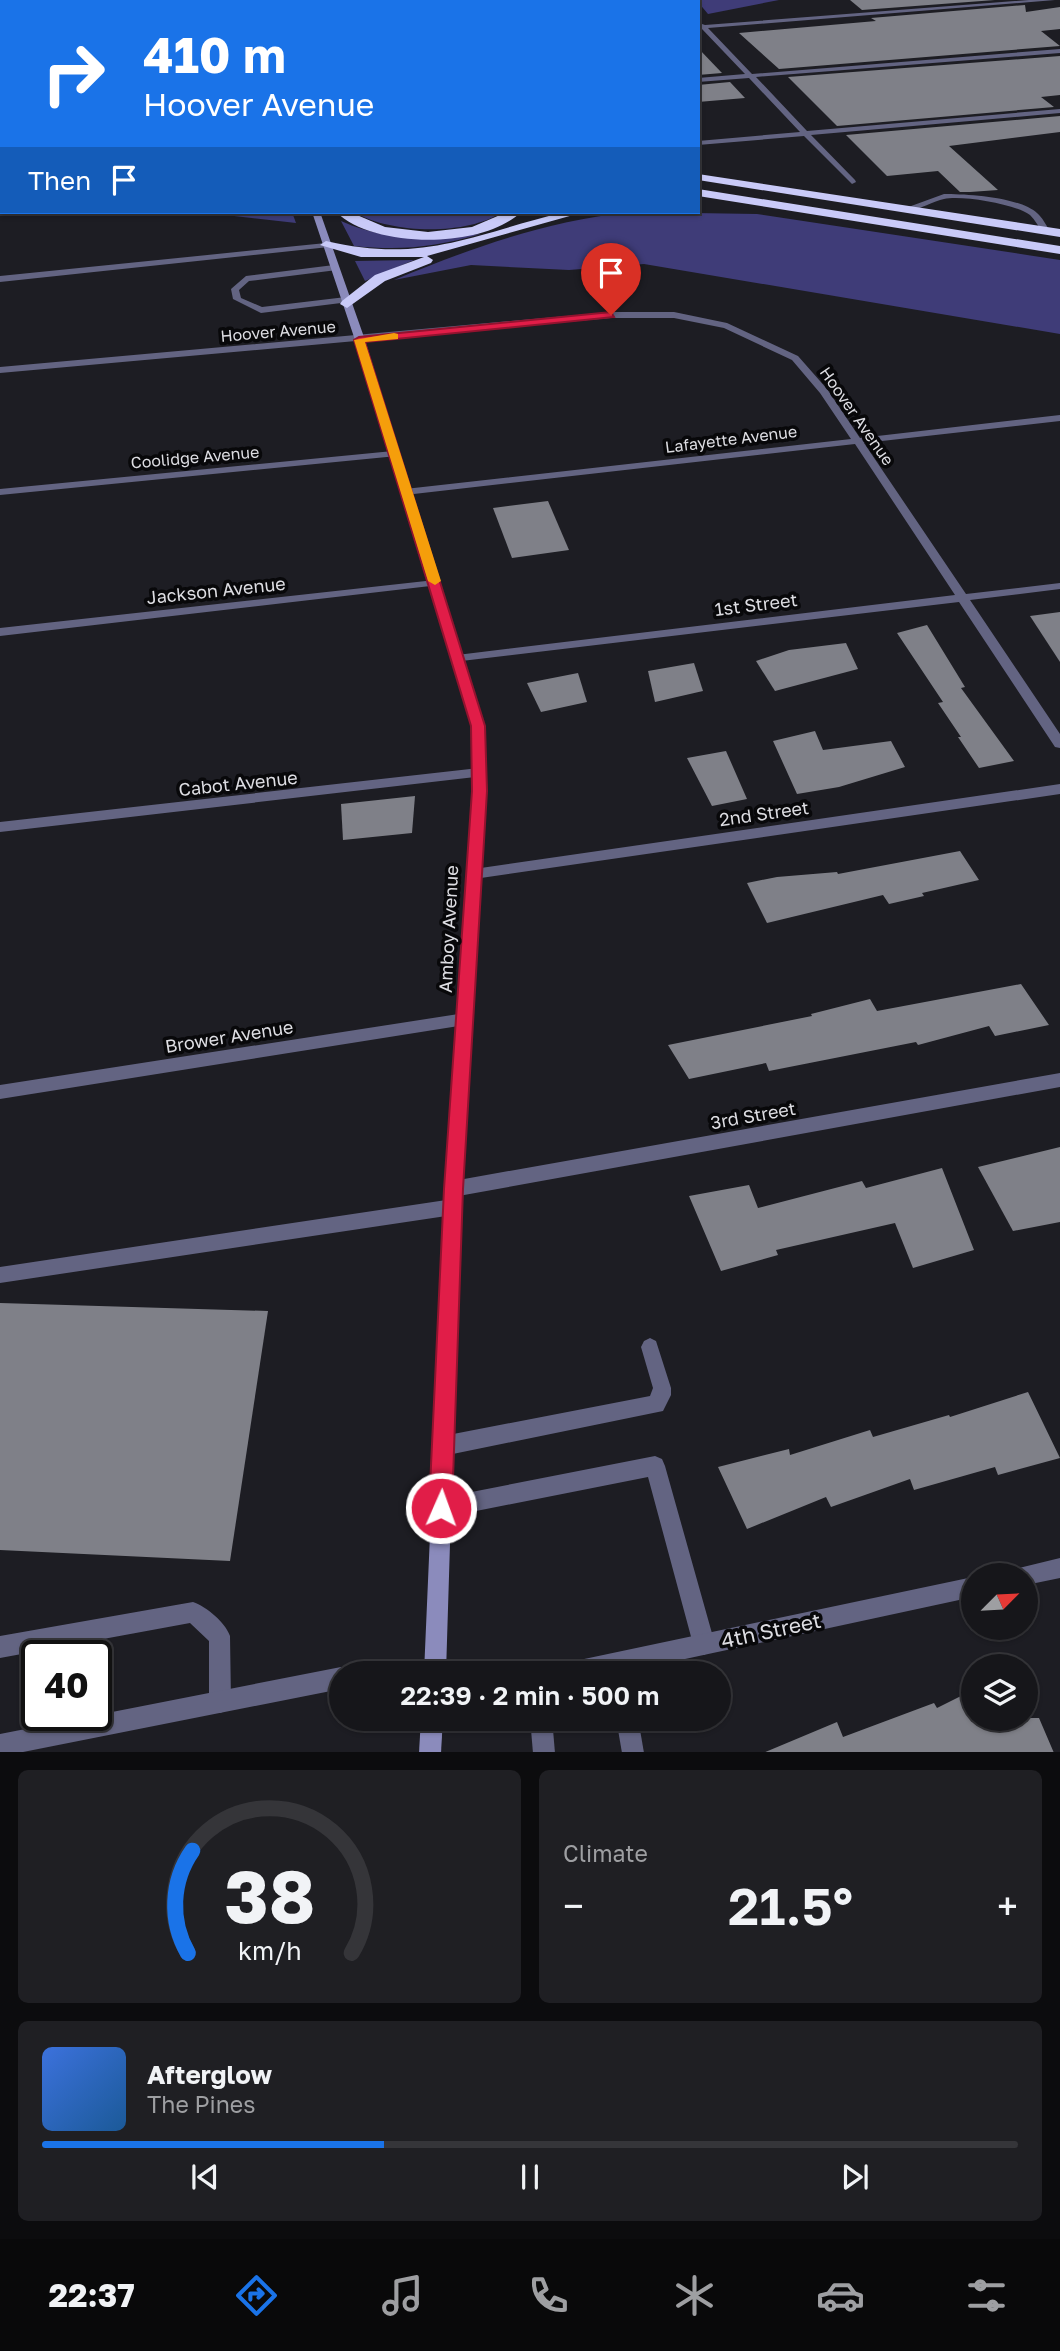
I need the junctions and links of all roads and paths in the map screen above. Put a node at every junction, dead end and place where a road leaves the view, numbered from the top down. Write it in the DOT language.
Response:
graph roads {
  1 [pos="1052,0"];
  2 [pos="700,25"];
  3 [pos="1060,51"];
  4 [pos="751,76"];
  5 [pos="700,80"];
  6 [pos="1060,111"];
  7 [pos="806,133"];
  8 [pos="700,143"];
  9 [pos="700,177"];
  10 [pos="852,182"];
  11 [pos="700,192"];
  12 [pos="700,204"];
  13 [pos="772,204"];
  14 [pos="907,209"];
  15 [pos="317,214"];
  16 [pos="345,214"];
  17 [pos="511,214"];
  18 [pos="569,214"];
  19 [pos="1046,231"];
  20 [pos="1060,233"];
  21 [pos="326,245"];
  22 [pos="1060,250"];
  23 [pos="451,251"];
  24 [pos="334,268"];
  25 [pos="0,279"];
  26 [pos="346,302"];
  27 [pos="359,340"];
  28 [pos="0,370"];
  29 [pos="1060,418"];
  30 [pos="857,440"];
  31 [pos="394,454"];
  32 [pos="0,492"];
  33 [pos="405,492"];
  34 [pos="435,583"];
  35 [pos="1060,586"];
  36 [pos="960,597"];
  37 [pos="0,632"];
  38 [pos="457,659"];
  39 [pos="1060,744"];
  40 [pos="480,773"];
  41 [pos="1060,789"];
  42 [pos="0,827"];
  43 [pos="474,874"];
  44 [pos="465,1018"];
  45 [pos="1060,1080"];
  46 [pos="0,1092"];
  47 [pos="453,1198"];
  48 [pos="0,1275"];
  49 [pos="650,1347"];
  50 [pos="443,1446"];
  51 [pos="441,1508"];
  52 [pos="1060,1568"];
  53 [pos="1038,1573"];
  54 [pos="961,1590"];
  55 [pos="704,1644"];
  56 [pos="0,1647"];
  57 [pos="435,1661"];
  58 [pos="643,1661"];
  59 [pos="329,1680"];
  60 [pos="220,1702"];
  61 [pos="431,1731"];
  62 [pos="542,1731"];
  63 [pos="629,1731"];
  64 [pos="0,1745"];
  65 [pos="429,1752"];
  66 [pos="544,1752"];
  67 [pos="633,1752"];
  1 -- 2 [label="street"];
  2 -- 4 [label="street"];
  3 -- 4 [label="street"];
  4 -- 5 [label="street"];
  4 -- 7 [label="street"];
  6 -- 7 [label="street"];
  7 -- 8 [label="street"];
  7 -- 10 [label="street"];
  9 -- 14 [label="highway"];
  11 -- 13 [label="highway"];
  12 -- 13 [label="highway"];
  13 -- 22 [label="highway"];
  14 -- 19 [label="highway"];
  14 -- 19 [label="street"];
  15 -- 21 [label="street, Amboy Avenue"];
  16 -- 17 [label="highway"];
  18 -- 23 [label="highway"];
  19 -- 20 [label="highway"];
  21 -- 23 [label="highway"];
  21 -- 24 [label="street, Amboy Avenue"];
  21 -- 25 [label="street"];
  23 -- 26 [label="highway"];
  24 -- 26 [label="street, Amboy Avenue"];
  24 -- 26 [label="street"];
  26 -- 27 [label="street, Amboy Avenue"];
  27 -- 28 [label="street, Hoover Avenue"];
  27 -- 30 [label="street, Hoover Avenue"];
  27 -- 31 [label="street, Amboy Avenue"];
  29 -- 30 [label="street, Lafayette Avenue"];
  30 -- 33 [label="street, Lafayette Avenue"];
  30 -- 36 [label="street, Hoover Avenue"];
  31 -- 32 [label="street, Coolidge Avenue"];
  31 -- 33 [label="street, Amboy Avenue"];
  33 -- 34 [label="street, Amboy Avenue"];
  34 -- 37 [label="street, Jackson Avenue"];
  34 -- 38 [label="street, Amboy Avenue"];
  35 -- 36 [label="street, 1st Street"];
  36 -- 38 [label="street, 1st Street"];
  36 -- 39 [label="street, Hoover Avenue"];
  38 -- 40 [label="street, Amboy Avenue"];
  40 -- 42 [label="street, Cabot Avenue"];
  40 -- 43 [label="street, Amboy Avenue"];
  41 -- 43 [label="street, 2nd Street"];
  43 -- 44 [label="street, Amboy Avenue"];
  44 -- 46 [label="street, Brower Avenue"];
  44 -- 47 [label="street, Amboy Avenue"];
  45 -- 47 [label="street, 3rd Street"];
  47 -- 48 [label="street, 3rd Street"];
  47 -- 50 [label="street, Amboy Avenue"];
  49 -- 50 [label="street"];
  50 -- 51 [label="street, Amboy Avenue"];
  51 -- 55 [label="street"];
  51 -- 57 [label="street, Amboy Avenue"];
  52 -- 53 [label="street"];
  54 -- 55 [label="street, 4th Street"];
  55 -- 58 [label="street, 4th Street"];
  56 -- 60 [label="street"];
  59 -- 60 [label="street"];
  60 -- 64 [label="street"];
  61 -- 65 [label="street"];
  62 -- 66 [label="street"];
  63 -- 67 [label="street"];
}
